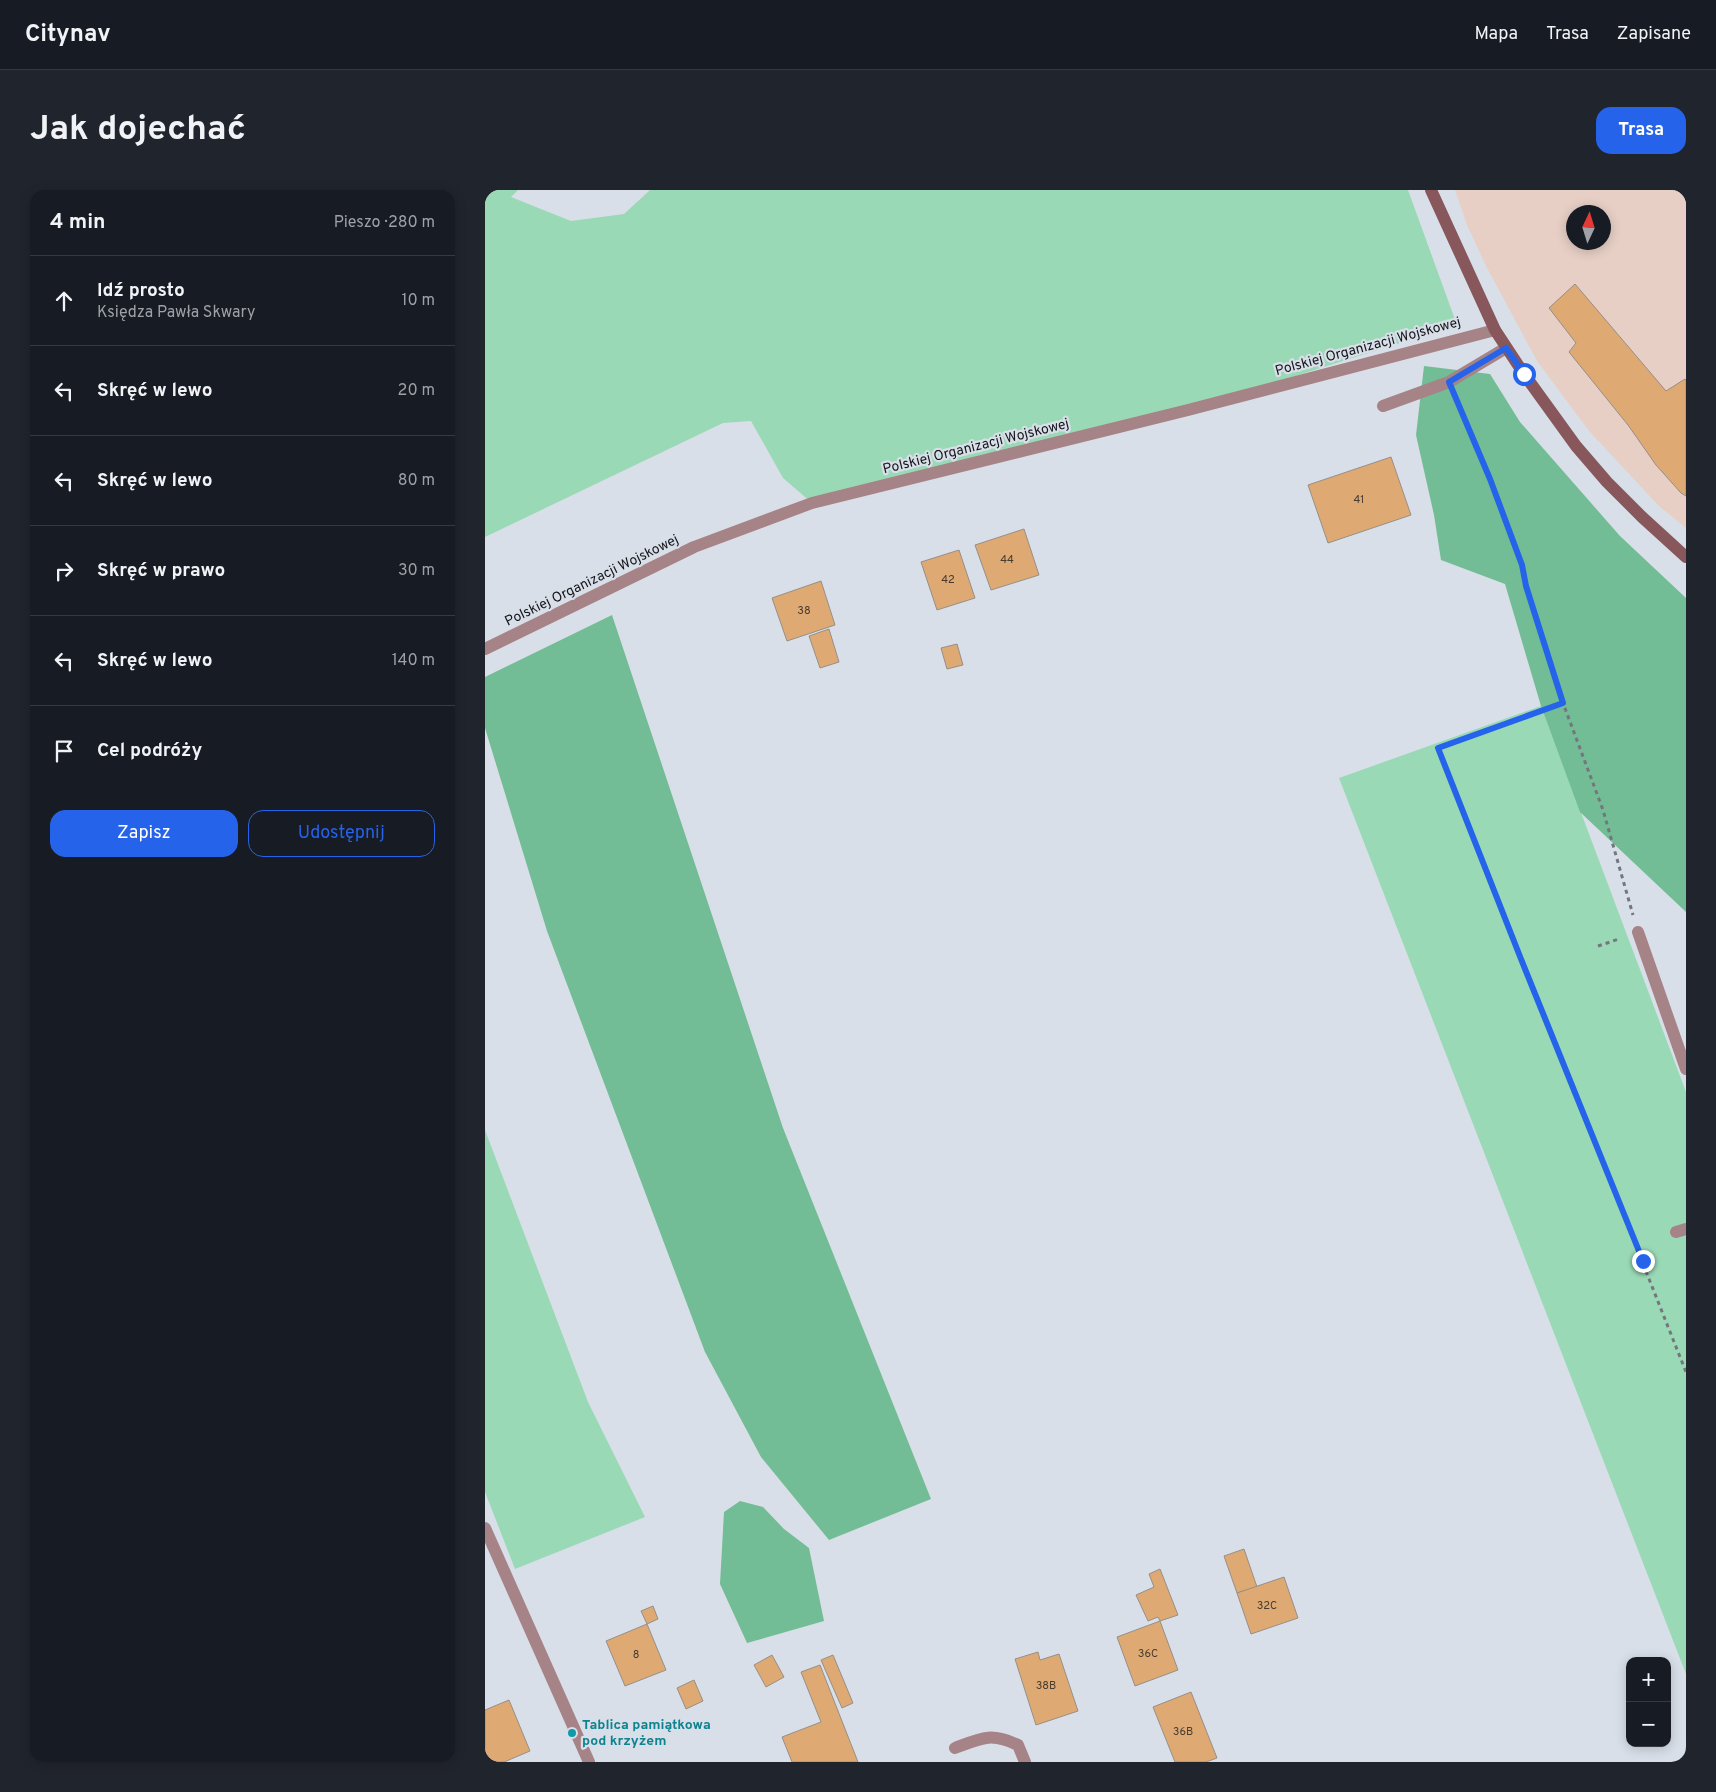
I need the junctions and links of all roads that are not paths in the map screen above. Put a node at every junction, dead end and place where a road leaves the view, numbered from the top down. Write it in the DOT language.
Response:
graph roads {
  1 [pos="1431,190"];
  2 [pos="1495,330"];
  3 [pos="1506,348"];
  4 [pos="1383,406"];
  5 [pos="1686,557"];
  6 [pos="485,650"];
  7 [pos="1638,932"];
  8 [pos="1686,1069"];
  9 [pos="485,1528"];
  10 [pos="955,1748"];
  11 [pos="589,1762"];
  12 [pos="1025,1762"];
  1 -- 2 [label="main road"];
  2 -- 3 [label="main road"];
  2 -- 6 [label="street, Polskiej Organizacji Wojskowej"];
  3 -- 4 [label="street"];
  3 -- 5 [label="main road"];
  7 -- 8 [label="street"];
  9 -- 11 [label="street"];
  10 -- 12 [label="street"];
}
